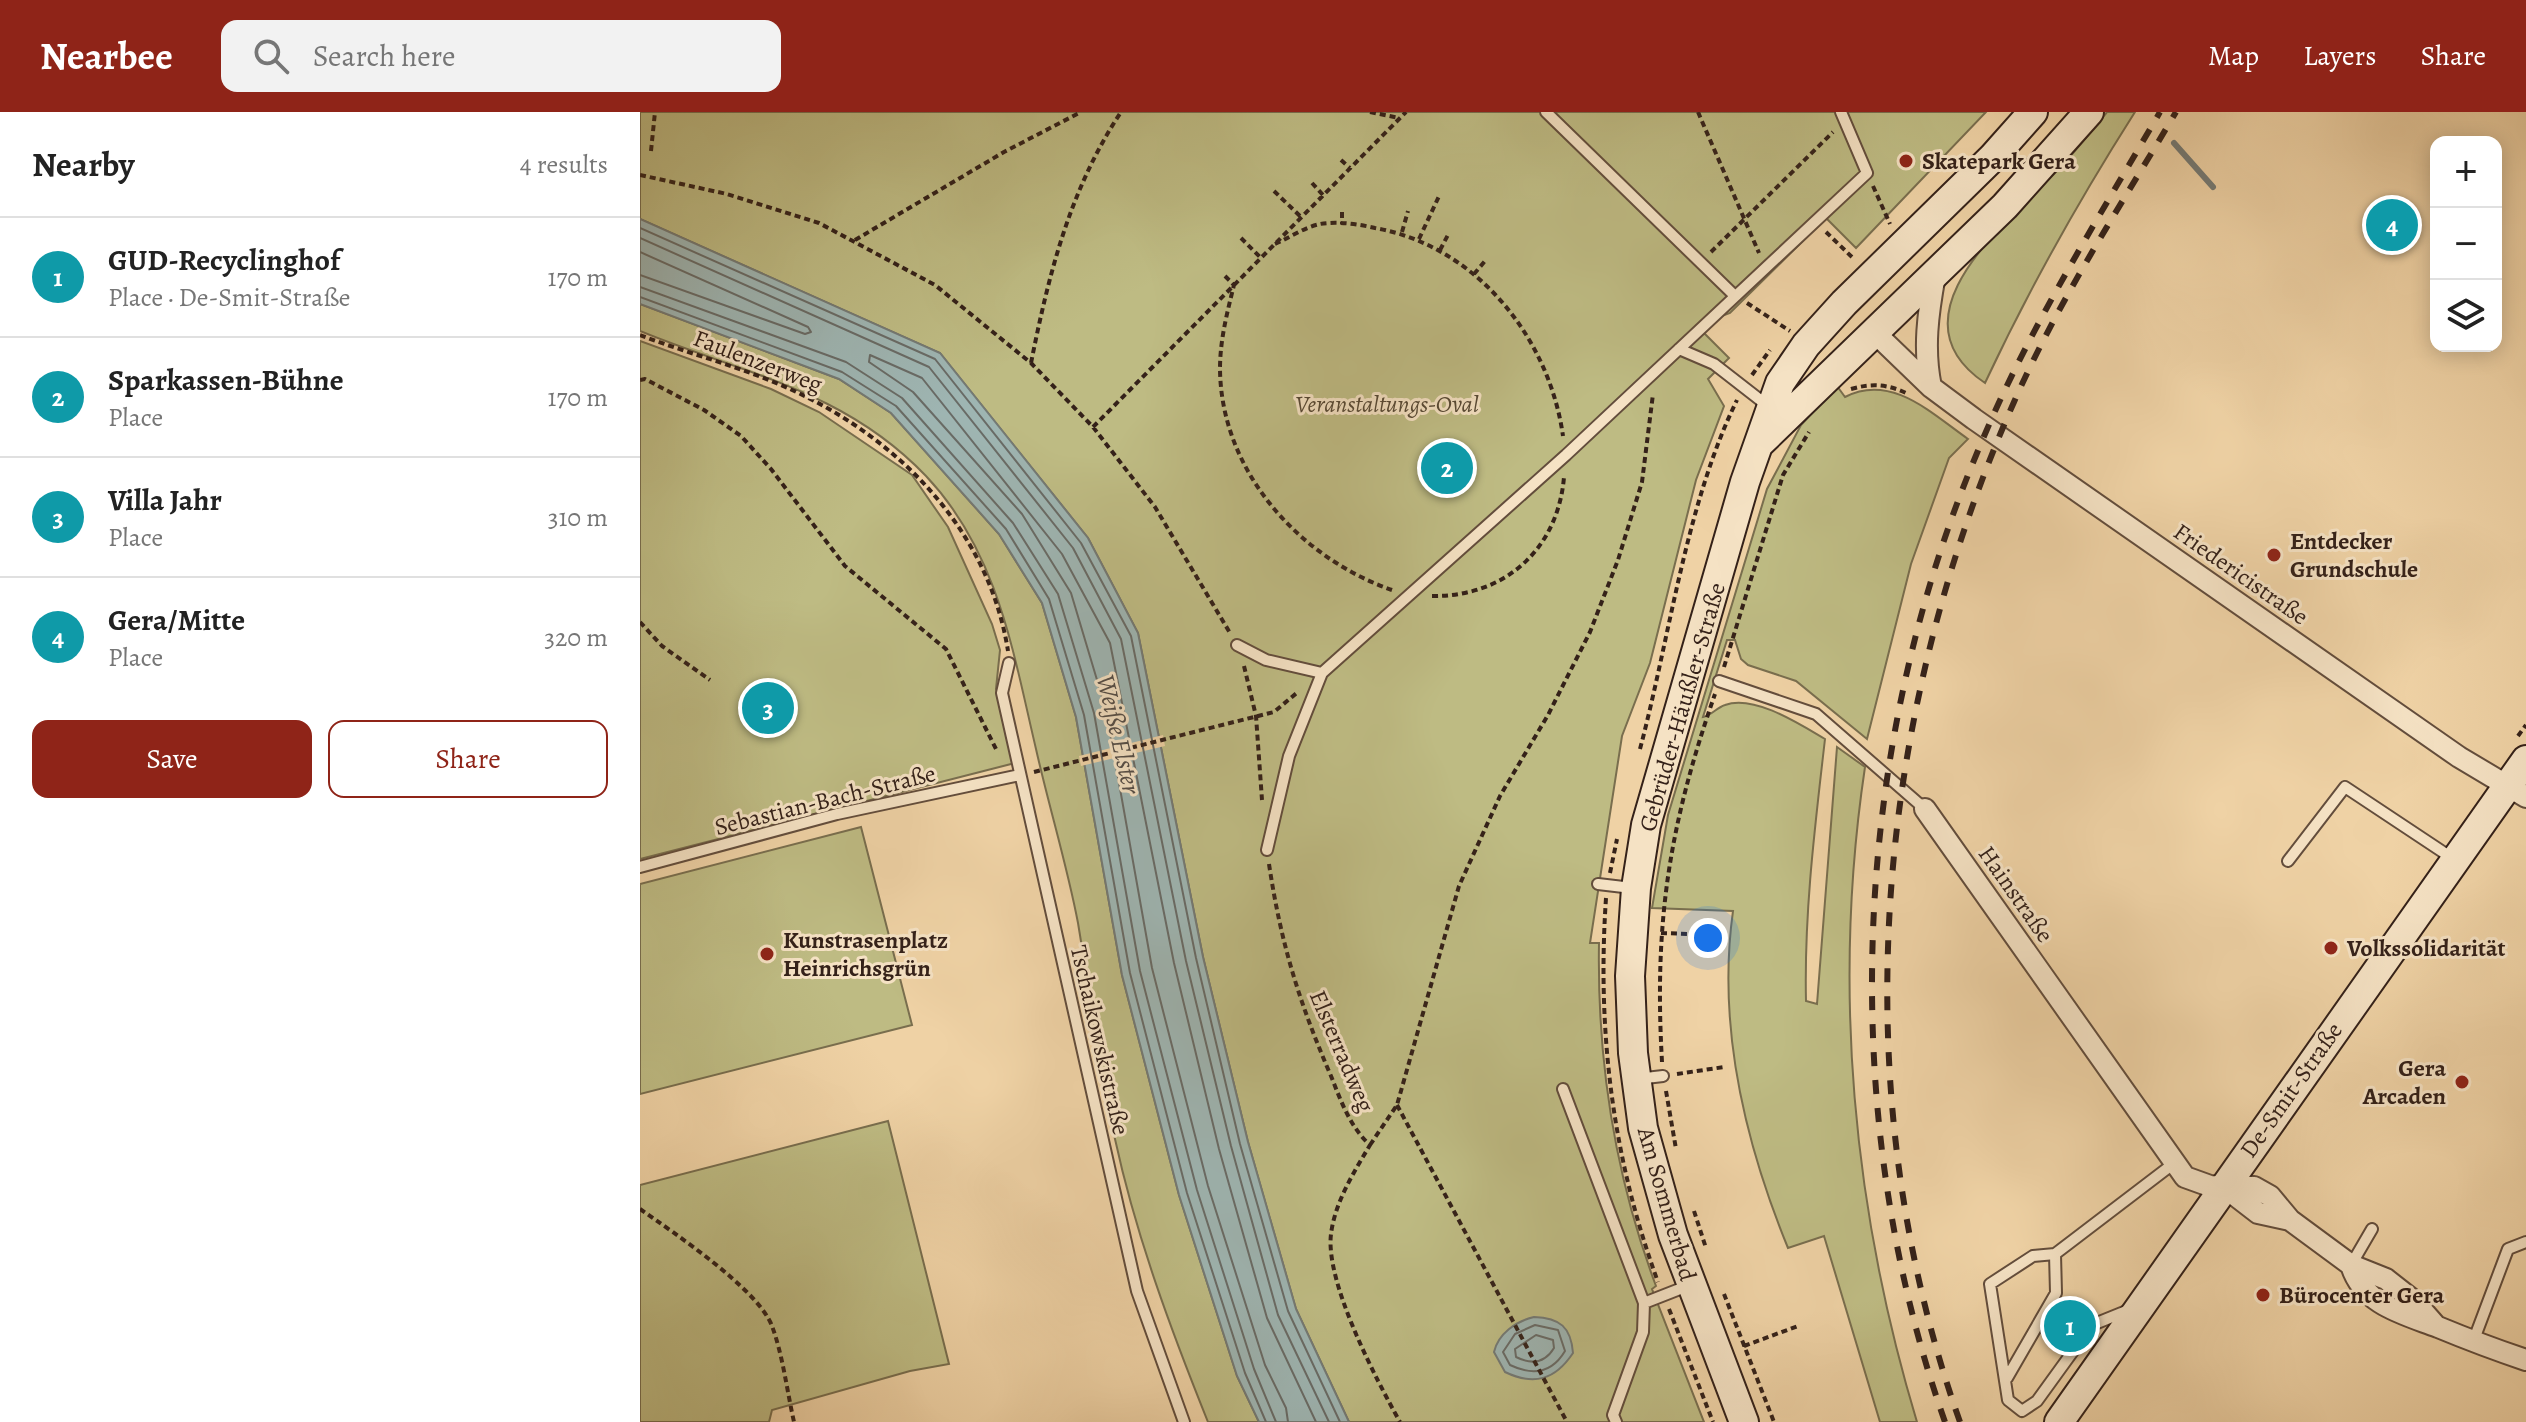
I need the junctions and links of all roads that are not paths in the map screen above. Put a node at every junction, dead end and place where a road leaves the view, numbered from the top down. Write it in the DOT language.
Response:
graph roads {
  1 [pos="1546,112"];
  2 [pos="2033,112"];
  3 [pos="2089,112"];
  4 [pos="1843,116"];
  5 [pos="1935,275"];
  6 [pos="1734,295"];
  7 [pos="1844,303"];
  8 [pos="1874,332"];
  9 [pos="1679,349"];
  10 [pos="1922,392"];
  11 [pos="1770,408"];
  12 [pos="1760,443"];
  13 [pos="1237,645"];
  14 [pos="1009,663"];
  15 [pos="1322,673"];
  16 [pos="1719,681"];
  17 [pos="2522,749"];
  18 [pos="1020,775"];
  19 [pos="2517,791"];
  20 [pos="1925,809"];
  21 [pos="1267,850"];
  22 [pos="2455,860"];
  23 [pos="2288,861"];
  24 [pos="640,867"];
  25 [pos="1598,884"];
  26 [pos="1636,888"];
  27 [pos="1630,976"];
  28 [pos="1563,1089"];
  29 [pos="2173,1164"];
  30 [pos="2223,1186"];
  31 [pos="2372,1229"];
  32 [pos="2526,1242"];
  33 [pos="2055,1254"];
  34 [pos="2351,1265"];
  35 [pos="1690,1285"];
  36 [pos="1644,1303"];
  37 [pos="2142,1305"];
  38 [pos="2473,1342"];
  39 [pos="2526,1360"];
  40 [pos="2007,1378"];
  41 [pos="1184,1422"];
  42 [pos="1616,1422"];
  43 [pos="1744,1422"];
  44 [pos="2059,1422"];
  1 -- 6 [label="lane"];
  2 -- 7 [label="main road, Gebrüder-Häußler-Straße"];
  3 -- 5 [label="main road, Gebrüder-Häußler-Straße"];
  4 -- 6 [label="lane"];
  5 -- 8 [label="main road, Gebrüder-Häußler-Straße"];
  5 -- 10 [label="street"];
  6 -- 9 [label="lane"];
  7 -- 8 [label="main road"];
  7 -- 11 [label="main road, Gebrüder-Häußler-Straße"];
  8 -- 10 [label="street, Friedericistraße"];
  8 -- 12 [label="main road, Gebrüder-Häußler-Straße"];
  9 -- 11 [label="lane"];
  9 -- 15 [label="lane"];
  10 -- 19 [label="street, Friedericistraße"];
  11 -- 12 [label="main road, Gebrüder-Häußler-Straße"];
  12 -- 26 [label="main road, Gebrüder-Häußler-Straße"];
  13 -- 15 [label="lane"];
  14 -- 18 [label="lane, Tschaikowskistraße"];
  15 -- 21 [label="lane"];
  16 -- 20 [label="lane, Hainstraße"];
  17 -- 19 [label="main road, De-Smit-Straße"];
  18 -- 24 [label="lane, Sebastian-Bach-Straße"];
  18 -- 41 [label="lane, Tschaikowskistraße"];
  19 -- 22 [label="main road, De-Smit-Straße"];
  20 -- 29 [label="street, Hainstraße"];
  22 -- 23 [label="lane"];
  22 -- 30 [label="main road, De-Smit-Straße"];
  25 -- 26 [label="lane"];
  26 -- 27 [label="main road, Gebrüder-Häußler-Straße"];
  27 -- 35 [label="main road, Am Sommerbad"];
  28 -- 36 [label="lane"];
  29 -- 30 [label="street, Hainstraße"];
  29 -- 33 [label="lane"];
  30 -- 34 [label="street, Hainstraße"];
  30 -- 37 [label="main road, De-Smit-Straße"];
  31 -- 34 [label="lane"];
  32 -- 38 [label="lane"];
  33 -- 40 [label="lane"];
  33 -- 40 [label="lane"];
  34 -- 38 [label="street, Hainstraße"];
  35 -- 36 [label="lane"];
  35 -- 43 [label="main road, Am Sommerbad"];
  36 -- 42 [label="lane"];
  37 -- 40 [label="lane"];
  37 -- 44 [label="main road, De-Smit-Straße"];
  38 -- 39 [label="street, Hainstraße"];
}
